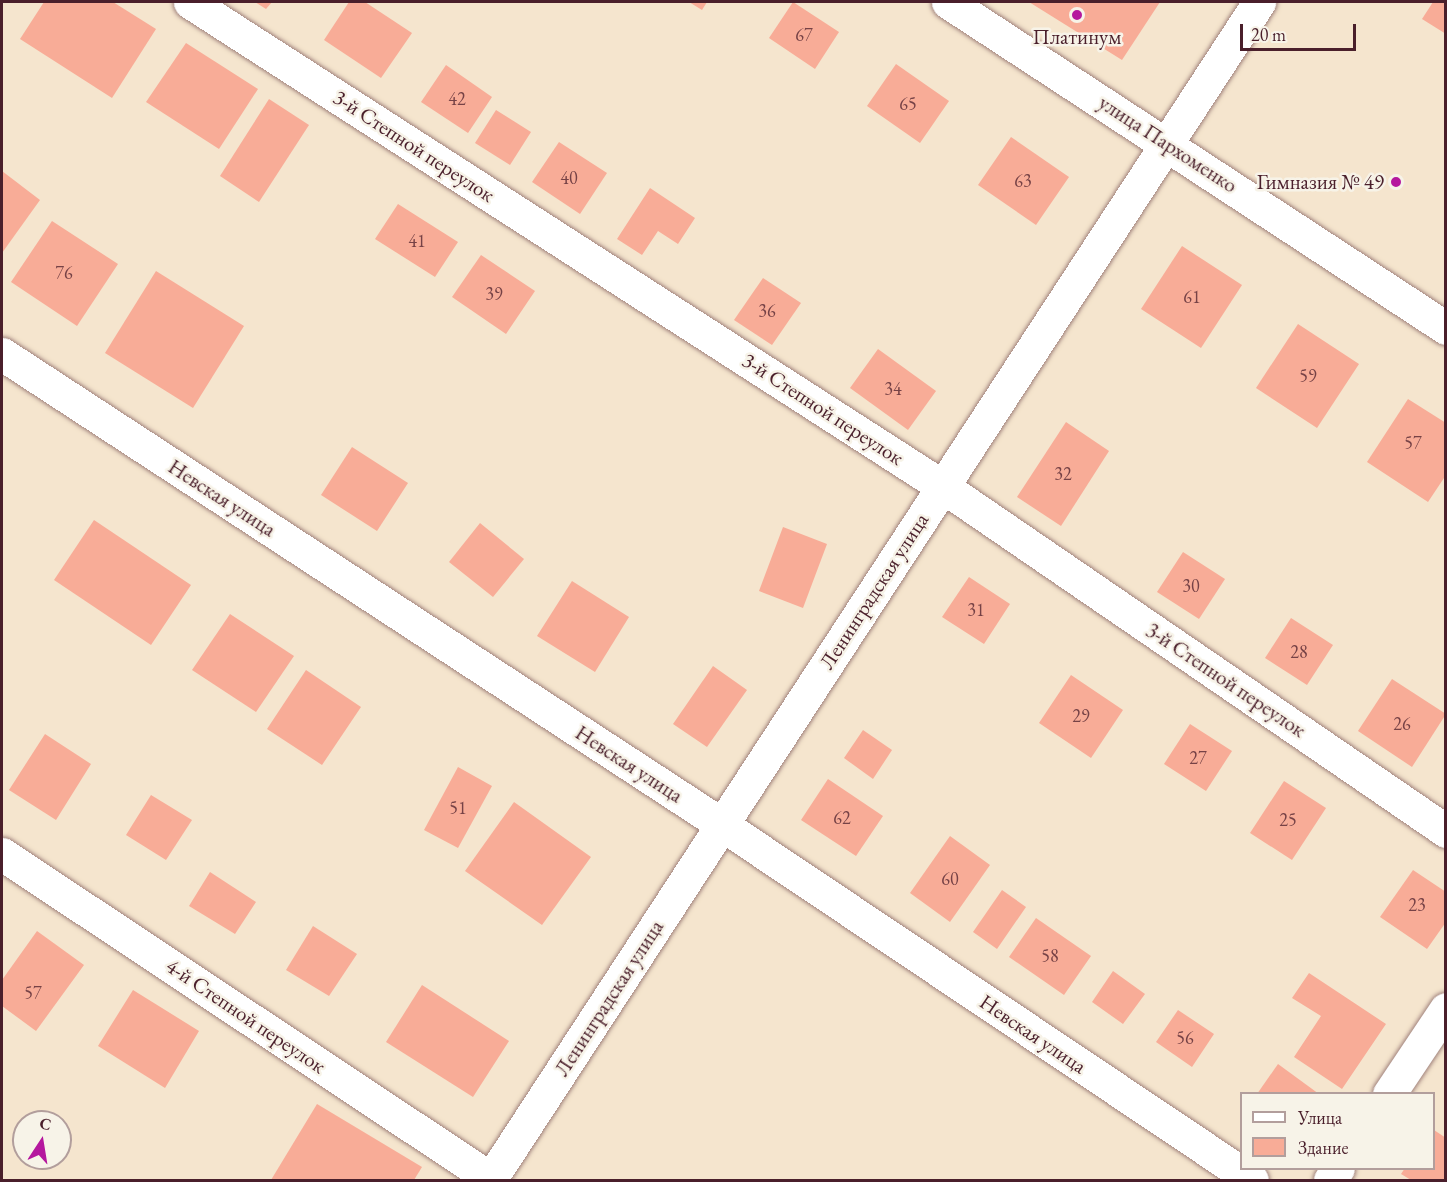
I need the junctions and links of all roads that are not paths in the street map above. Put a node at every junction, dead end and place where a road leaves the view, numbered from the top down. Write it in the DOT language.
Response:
graph roads {
  1 [pos="190,2"];
  2 [pos="948,2"];
  3 [pos="1258,2"];
  4 [pos="1167,142"];
  5 [pos="1446,328"];
  6 [pos="2,354"];
  7 [pos="942,486"];
  8 [pos="721,825"];
  9 [pos="1446,831"];
  10 [pos="2,854"];
  11 [pos="1446,1009"];
  12 [pos="1390,1092"];
  13 [pos="491,1180"];
  14 [pos="1252,1180"];
  1 -- 7 [label="street, 3-й Степной переулок"];
  2 -- 4 [label="street, улица Пархоменко"];
  3 -- 4 [label="street, Ленинградская улица"];
  4 -- 5 [label="street, улица Пархоменко"];
  4 -- 7 [label="street, Ленинградская улица"];
  6 -- 8 [label="street, Невская улица"];
  7 -- 8 [label="street, Ленинградская улица"];
  7 -- 9 [label="street, 3-й Степной переулок"];
  8 -- 13 [label="street, Ленинградская улица"];
  8 -- 14 [label="street, Невская улица"];
  10 -- 13 [label="street, 4-й Степной переулок"];
  11 -- 12 [label="street"];
}
